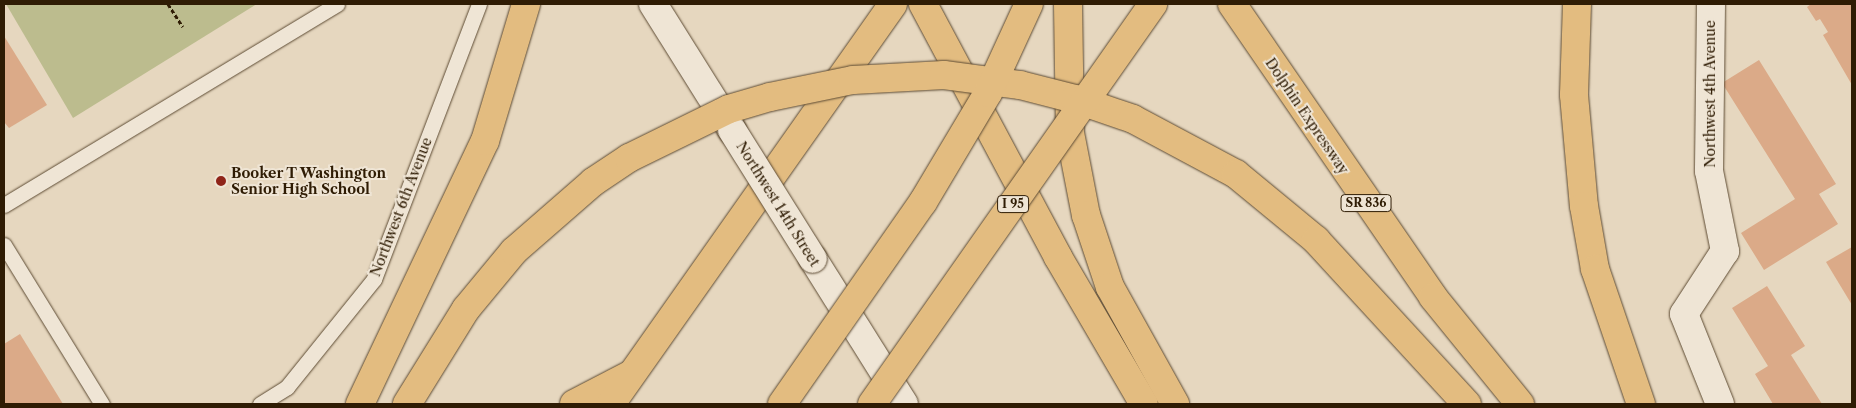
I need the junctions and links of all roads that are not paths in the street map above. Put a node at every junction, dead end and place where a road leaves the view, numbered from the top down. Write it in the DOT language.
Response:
graph roads {
  1 [pos="337,4"];
  2 [pos="479,4"];
  3 [pos="526,4"];
  4 [pos="653,4"];
  5 [pos="893,4"];
  6 [pos="923,4"];
  7 [pos="1029,4"];
  8 [pos="1068,4"];
  9 [pos="1153,4"];
  10 [pos="1232,4"];
  11 [pos="1577,4"];
  12 [pos="1711,4"];
  13 [pos="4,205"];
  14 [pos="4,245"];
  15 [pos="630,375"];
  16 [pos="1516,399"];
  17 [pos="102,404"];
  18 [pos="260,404"];
  19 [pos="360,404"];
  20 [pos="408,404"];
  21 [pos="574,404"];
  22 [pos="611,404"];
  23 [pos="782,404"];
  24 [pos="872,404"];
  25 [pos="904,404"];
  26 [pos="1144,404"];
  27 [pos="1174,404"];
  28 [pos="1467,404"];
  29 [pos="1641,404"];
  30 [pos="1720,404"];
  1 -- 13 [label="lane"];
  2 -- 18 [label="lane, Northwest 6th Avenue"];
  3 -- 19 [label="highway"];
  4 -- 25 [label="street, Northwest 14th Street, bridge"];
  5 -- 15 [label="highway"];
  6 -- 26 [label="highway"];
  7 -- 23 [label="highway, bridge"];
  8 -- 27 [label="highway"];
  9 -- 24 [label="highway, I 95, bridge"];
  10 -- 16 [label="highway, Dolphin Expressway / SR 836"];
  11 -- 29 [label="highway"];
  12 -- 30 [label="street, Northwest 4th Avenue"];
  14 -- 17 [label="lane"];
  15 -- 21 [label="highway"];
  15 -- 22 [label="highway"];
  20 -- 28 [label="highway, bridge"];
}
